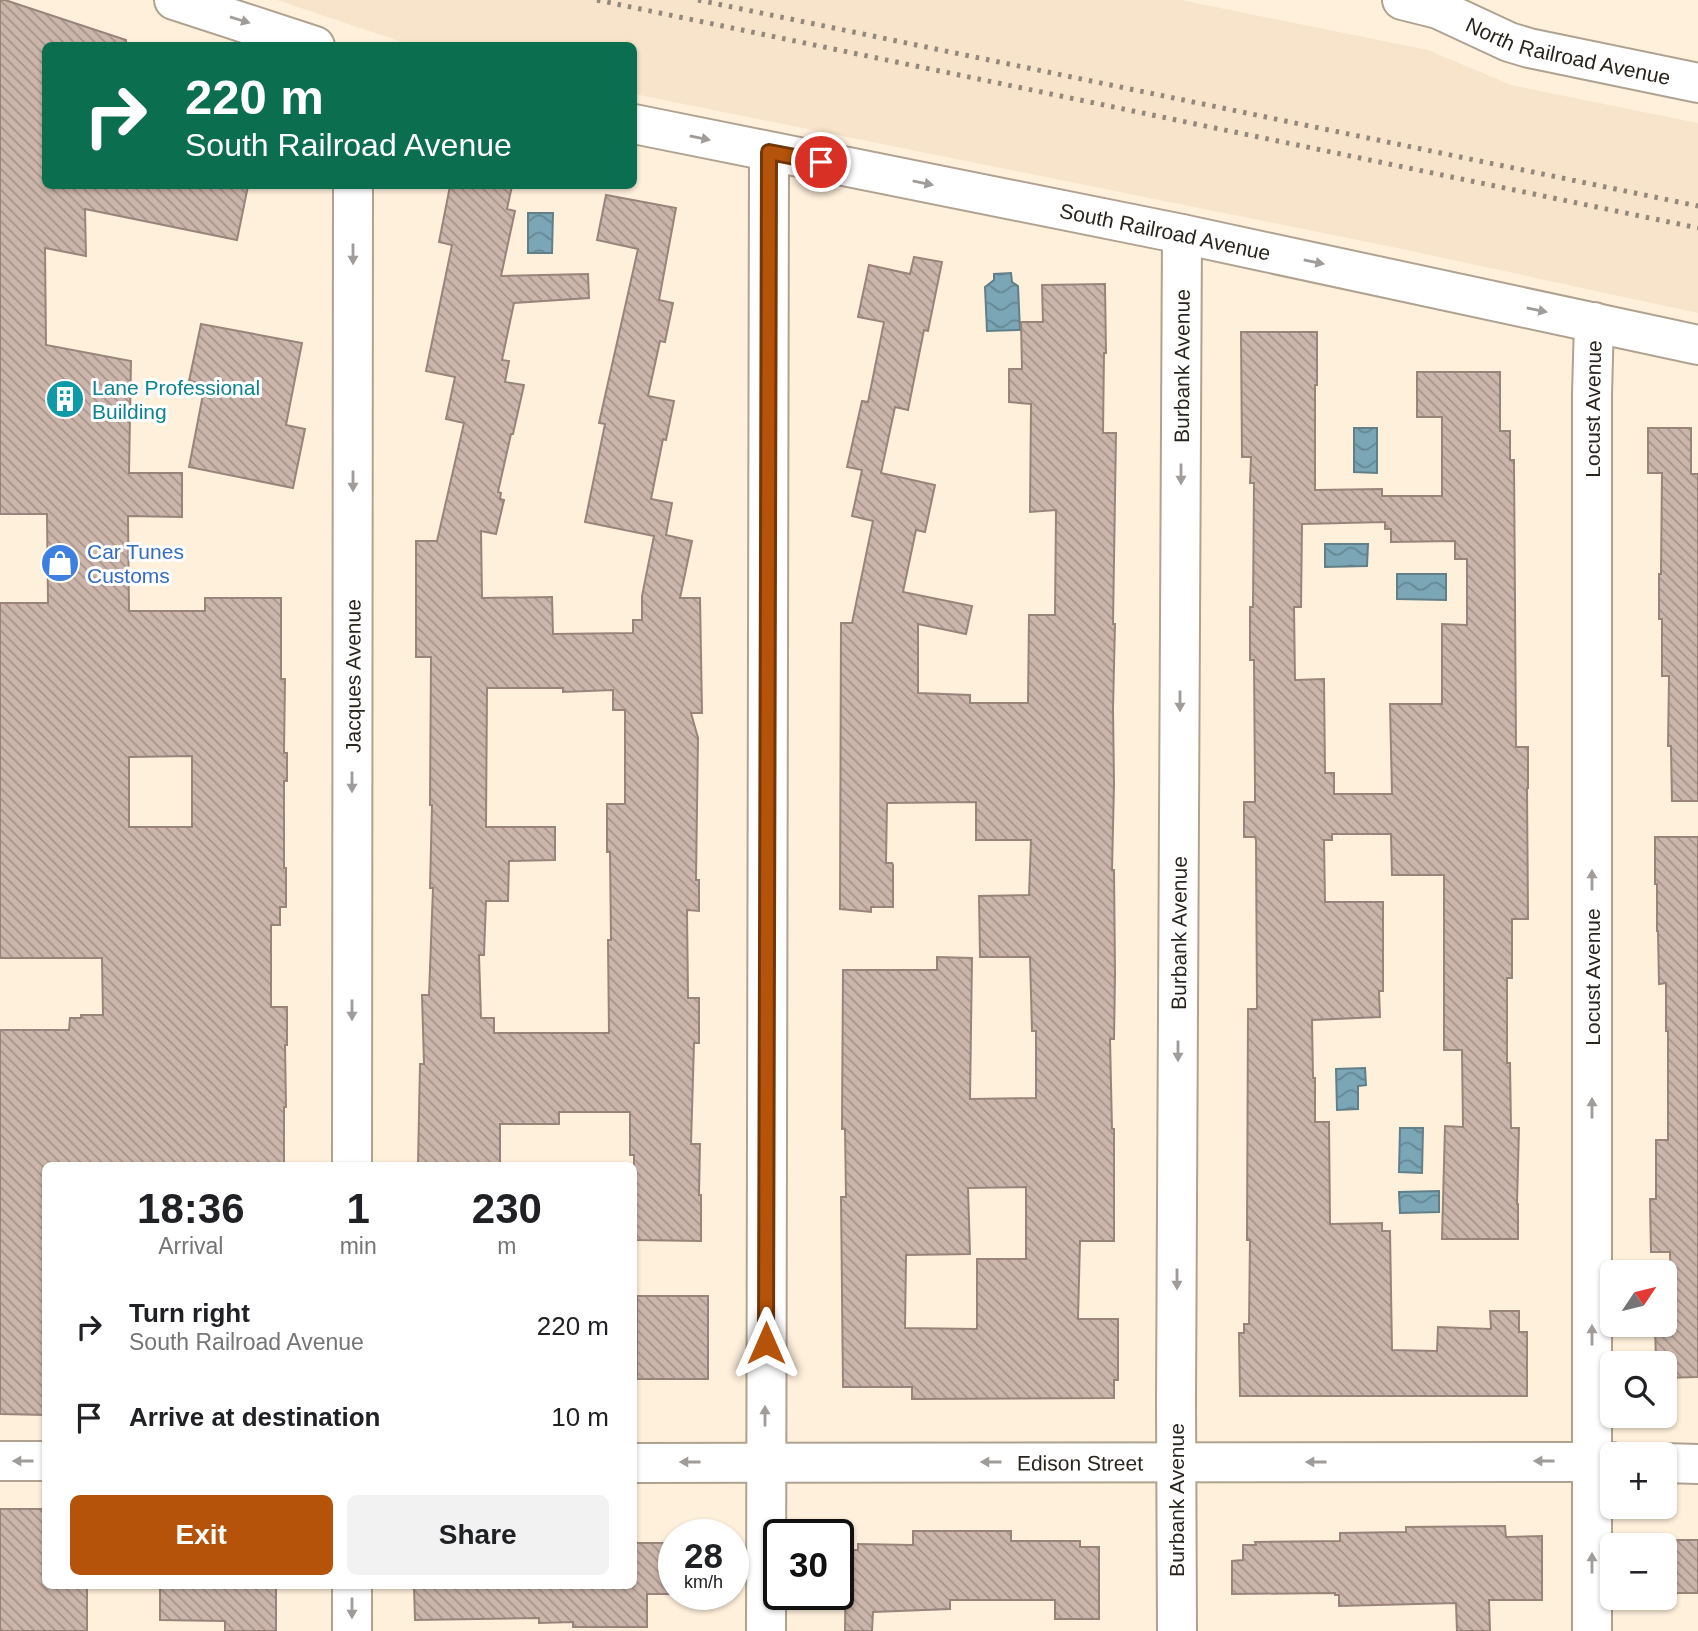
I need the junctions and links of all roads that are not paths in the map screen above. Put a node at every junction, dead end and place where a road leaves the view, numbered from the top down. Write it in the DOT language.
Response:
graph roads {
  1 [pos="174,0"];
  2 [pos="1415,1"];
  3 [pos="303,42"];
  4 [pos="1698,83"];
  5 [pos="637,125"];
  6 [pos="769,152"];
  7 [pos="353,189"];
  8 [pos="1182,234"];
  9 [pos="1594,322"];
  10 [pos="1698,345"];
  11 [pos="352,1162"];
  12 [pos="1602,1442"];
  13 [pos="0,1461"];
  14 [pos="42,1461"];
  15 [pos="765,1462"];
  16 [pos="1176,1462"];
  17 [pos="1600,1462"];
  18 [pos="637,1463"];
  19 [pos="1677,1463"];
  20 [pos="1698,1464"];
  21 [pos="1600,1496"];
  22 [pos="352,1589"];
  23 [pos="352,1631"];
  24 [pos="765,1631"];
  25 [pos="1177,1631"];
  26 [pos="1592,1631"];
  1 -- 3 [label="street, one-way"];
  2 -- 4 [label="street, North Railroad Avenue"];
  5 -- 6 [label="street, South Railroad Avenue, one-way"];
  6 -- 8 [label="street, South Railroad Avenue, one-way"];
  15 -- 6 [label="street, one-way"];
  7 -- 11 [label="street, Jacques Avenue, one-way"];
  8 -- 9 [label="street, South Railroad Avenue, one-way"];
  8 -- 16 [label="street, Burbank Avenue, one-way"];
  9 -- 10 [label="street, South Railroad Avenue"];
  12 -- 9 [label="street, Locust Avenue, one-way"];
  14 -- 13 [label="street, one-way"];
  16 -- 15 [label="street, Edison Street, one-way"];
  15 -- 18 [label="street, Edison Street, one-way"];
  15 -- 24 [label="street"];
  17 -- 16 [label="street, Edison Street, one-way"];
  16 -- 25 [label="street, Burbank Avenue"];
  19 -- 20 [label="street"];
  26 -- 21 [label="street, Locust Avenue, one-way"];
  22 -- 23 [label="street, one-way"];
}
